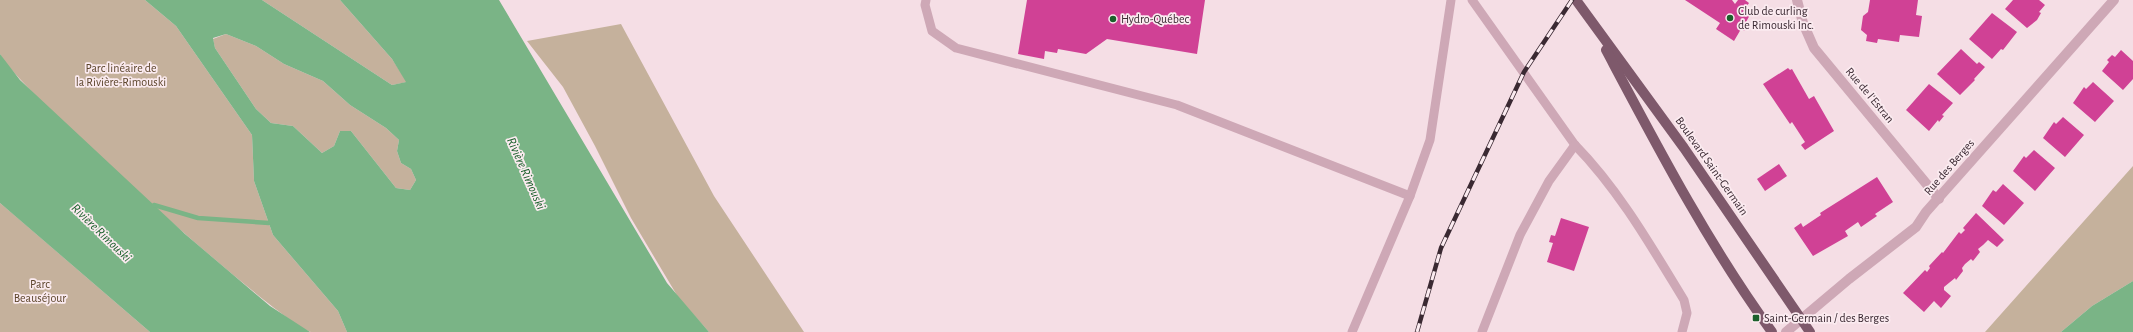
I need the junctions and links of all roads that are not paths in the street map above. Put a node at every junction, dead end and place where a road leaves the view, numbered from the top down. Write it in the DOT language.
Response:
graph roads {
  1 [pos="926,0"];
  2 [pos="1451,0"];
  3 [pos="1472,0"];
  4 [pos="1576,0"];
  5 [pos="1797,0"];
  6 [pos="2114,0"];
  7 [pos="1589,18"];
  8 [pos="1575,145"];
  9 [pos="1410,196"];
  10 [pos="1939,199"];
  11 [pos="1802,318"];
  12 [pos="1352,332"];
  13 [pos="1482,332"];
  14 [pos="1682,332"];
  15 [pos="1772,332"];
  16 [pos="1786,332"];
  17 [pos="1810,332"];
  1 -- 9 [label="lane"];
  2 -- 9 [label="lane"];
  3 -- 8 [label="lane"];
  4 -- 7 [label="main road, Boulevard Saint-Germain"];
  5 -- 10 [label="street, Rue de l'Estran"];
  6 -- 10 [label="street, Rue des Berges"];
  7 -- 11 [label="main road, Boulevard Saint-Germain"];
  7 -- 15 [label="main road, Boulevard Saint-Germain"];
  8 -- 13 [label="lane"];
  8 -- 14 [label="lane"];
  9 -- 12 [label="lane"];
  10 -- 11 [label="street, Rue des Berges"];
  11 -- 16 [label="street, Rue des Berges"];
  11 -- 17 [label="main road, Boulevard Saint-Germain"];
}
